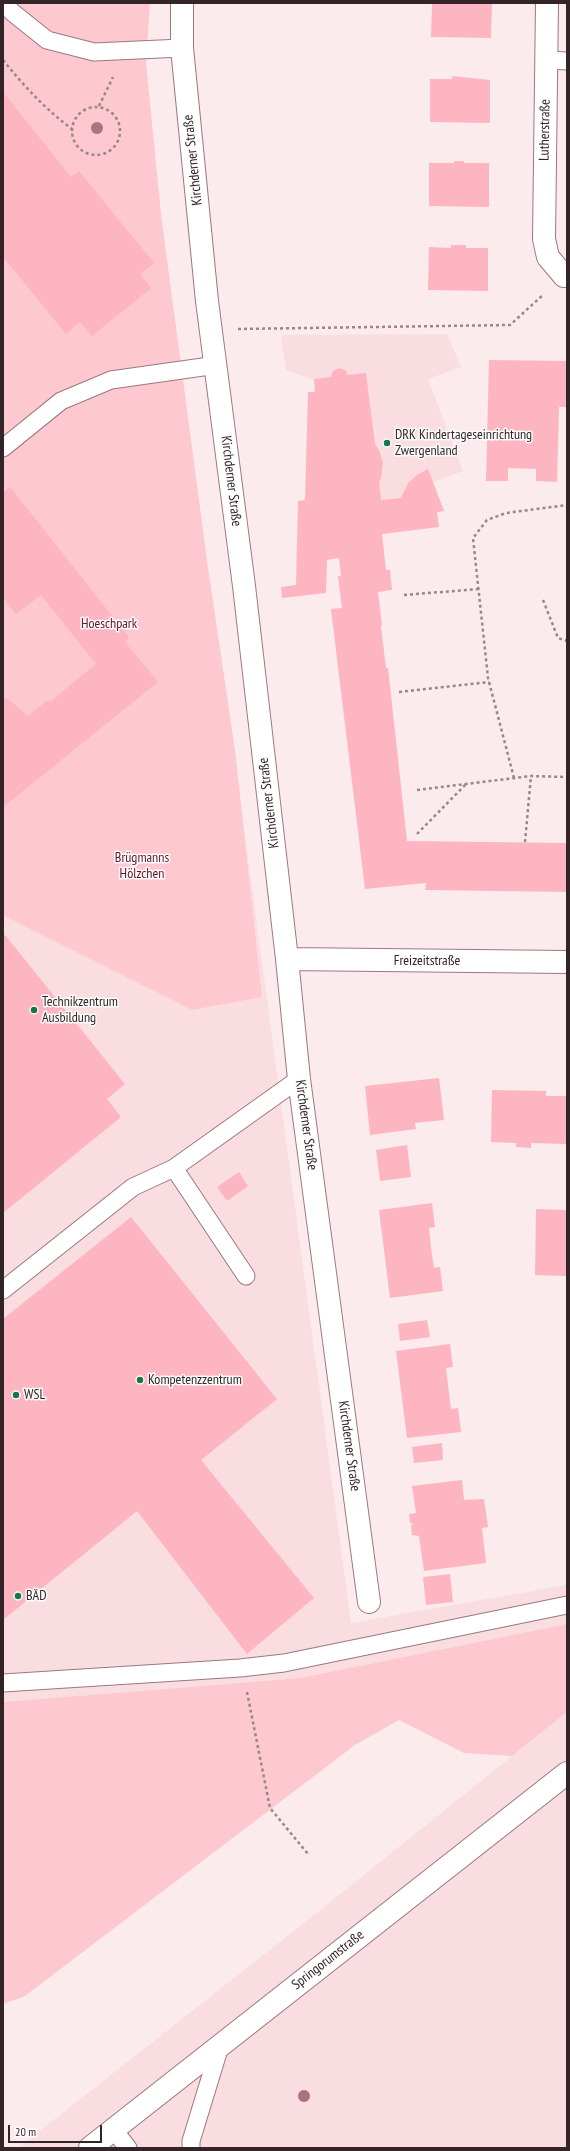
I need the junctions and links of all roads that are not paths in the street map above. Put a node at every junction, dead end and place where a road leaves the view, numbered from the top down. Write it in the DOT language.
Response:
graph roads {
  1 [pos="182,3"];
  2 [pos="546,3"];
  3 [pos="4,4"];
  4 [pos="182,48"];
  5 [pos="556,61"];
  6 [pos="565,276"];
  7 [pos="216,365"];
  8 [pos="3,448"];
  9 [pos="287,959"];
  10 [pos="567,962"];
  11 [pos="299,1078"];
  12 [pos="174,1168"];
  13 [pos="246,1276"];
  14 [pos="3,1290"];
  15 [pos="369,1602"];
  16 [pos="567,1605"];
  17 [pos="3,1684"];
  18 [pos="567,1773"];
  19 [pos="220,2046"];
  20 [pos="113,2129"];
  21 [pos="90,2148"];
  22 [pos="128,2148"];
  23 [pos="191,2148"];
  1 -- 4 [label="street, Kirchderner Straße"];
  2 -- 5 [label="street, Lutherstraße"];
  3 -- 4 [label="lane"];
  4 -- 7 [label="street, Kirchderner Straße"];
  5 -- 6 [label="street, Lutherstraße"];
  7 -- 8 [label="lane"];
  7 -- 9 [label="street, Kirchderner Straße"];
  9 -- 10 [label="street, Freizeitstraße"];
  9 -- 11 [label="street, Kirchderner Straße"];
  11 -- 12 [label="lane"];
  11 -- 15 [label="street, Kirchderner Straße"];
  12 -- 13 [label="lane"];
  12 -- 14 [label="lane"];
  16 -- 17 [label="lane"];
  18 -- 19 [label="street, Springorumstraße"];
  19 -- 20 [label="street, Springorumstraße"];
  19 -- 23 [label="lane"];
  20 -- 21 [label="street, Springorumstraße"];
  20 -- 22 [label="lane"];
}
